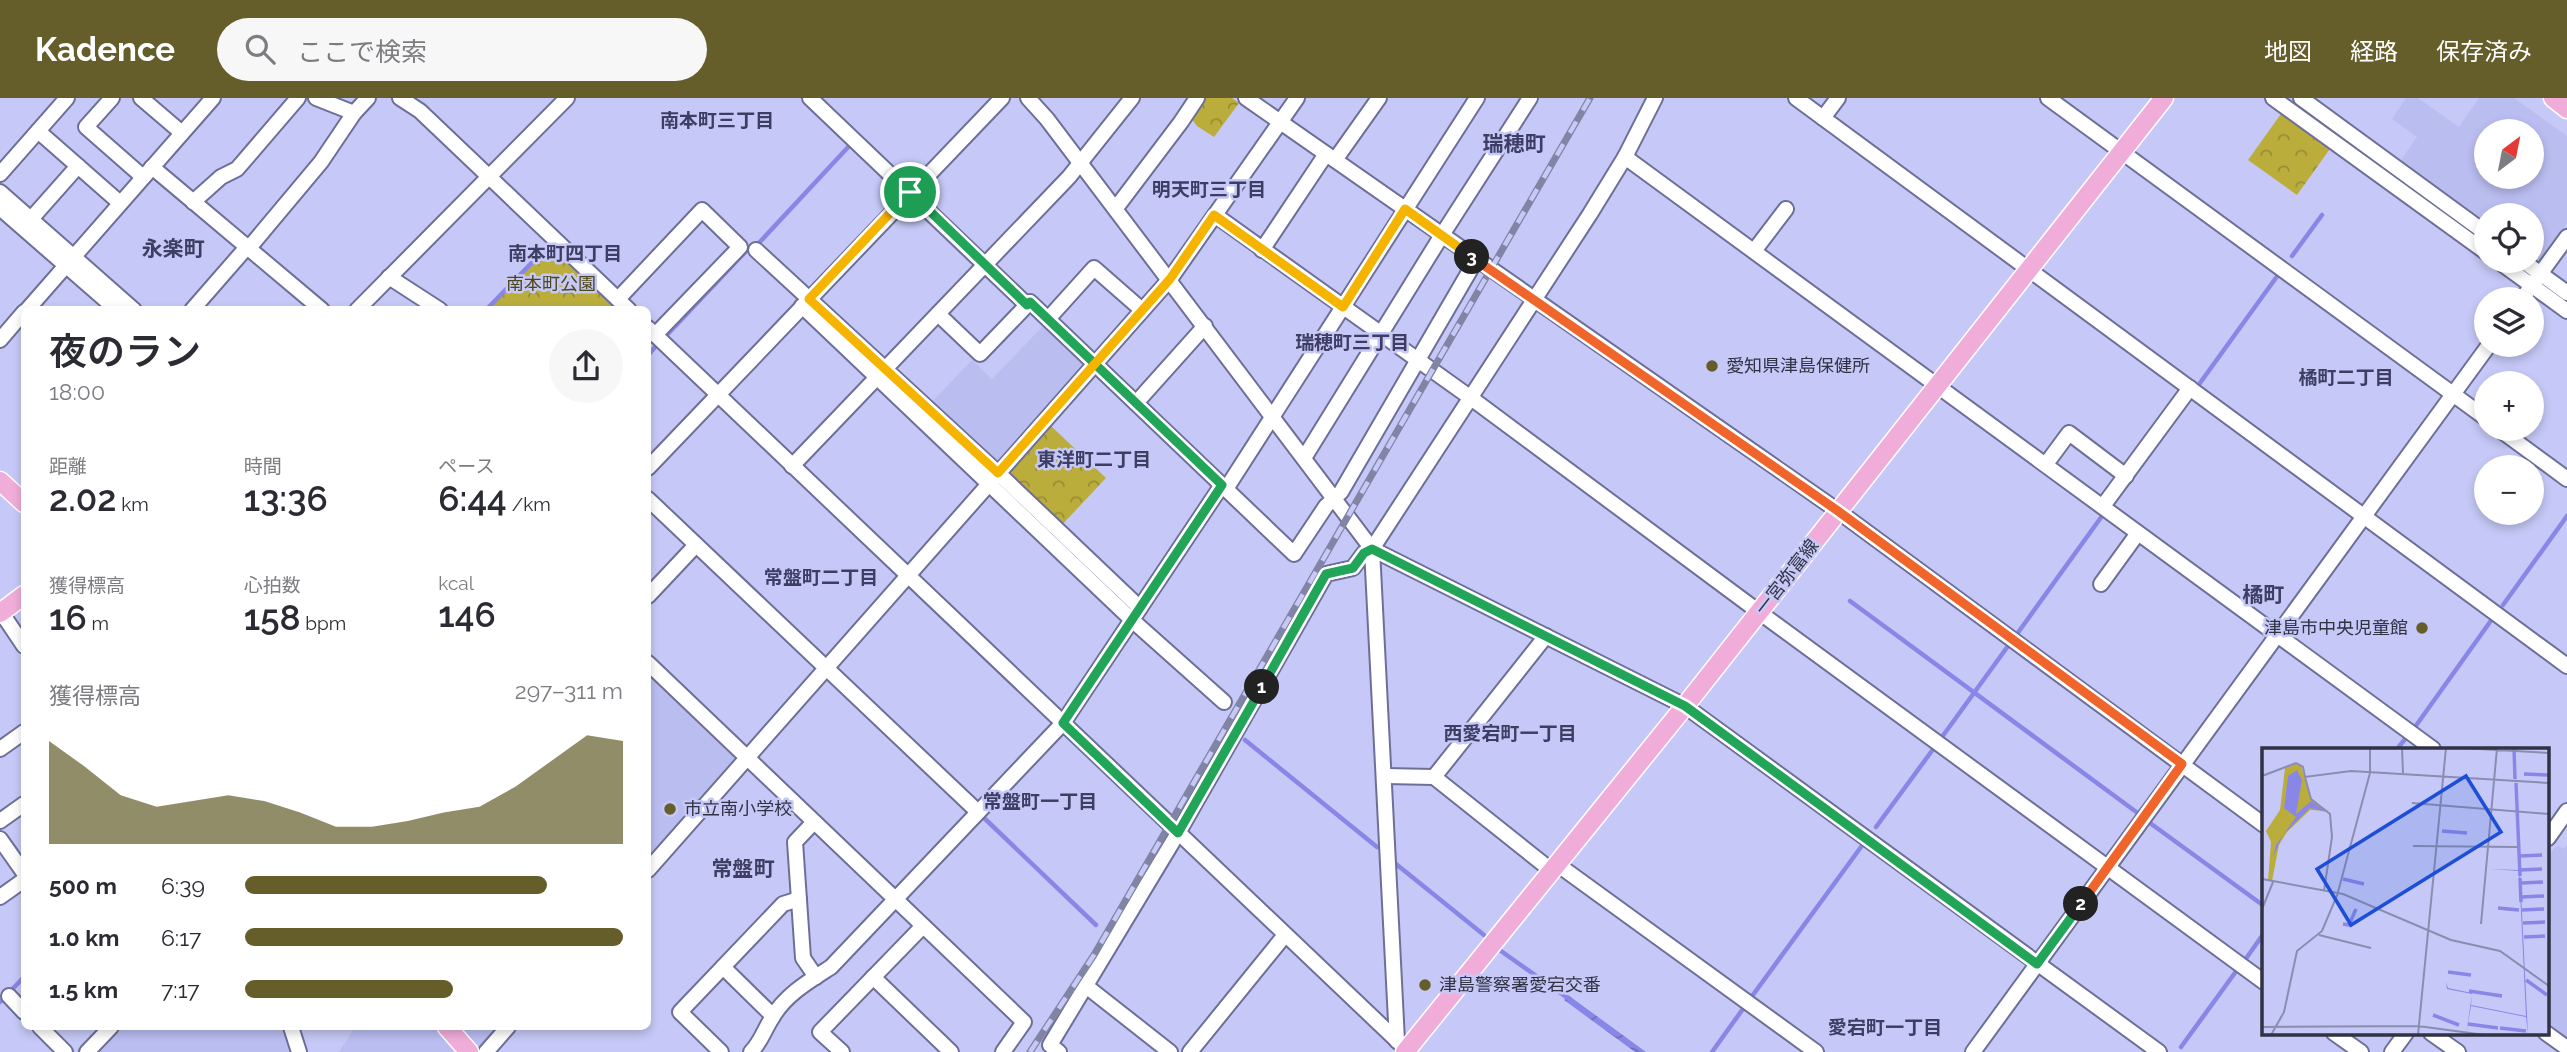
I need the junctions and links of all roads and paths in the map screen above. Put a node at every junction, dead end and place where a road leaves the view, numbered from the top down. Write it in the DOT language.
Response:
graph roads {
  1 [pos="67,98"];
  2 [pos="112,98"];
  3 [pos="141,98"];
  4 [pos="213,98"];
  5 [pos="298,98"];
  6 [pos="316,98"];
  7 [pos="368,98"];
  8 [pos="400,98"];
  9 [pos="567,98"];
  10 [pos="810,98"];
  11 [pos="1002,98"];
  12 [pos="1028,98"];
  13 [pos="1197,98"];
  14 [pos="1246,98"];
  15 [pos="1297,98"];
  16 [pos="1379,98"];
  17 [pos="1476,98"];
  18 [pos="1530,98"];
  19 [pos="1655,98"];
  20 [pos="1796,98"];
  21 [pos="1838,98"];
  22 [pos="2048,98"];
  23 [pos="2164,98"];
  24 [pos="2273,98"];
  25 [pos="2301,98"];
  26 [pos="2553,98"];
  27 [pos="1124,101"];
  28 [pos="2567,109"];
  29 [pos="354,113"];
  30 [pos="1823,118"];
  31 [pos="1280,122"];
  32 [pos="38,131"];
  33 [pos="182,133"];
  34 [pos="2122,152"];
  35 [pos="1331,157"];
  36 [pos="1625,157"];
  37 [pos="1081,163"];
  38 [pos="78,166"];
  39 [pos="147,172"];
  40 [pos="0,174"];
  41 [pos="489,177"];
  42 [pos="0,192"];
  43 [pos="910,192"];
  44 [pos="193,202"];
  45 [pos="120,203"];
  46 [pos="0,208"];
  47 [pos="1116,208"];
  48 [pos="1405,209"];
  49 [pos="1786,209"];
  50 [pos="1214,215"];
  51 [pos="31,219"];
  52 [pos="2474,224"];
  53 [pos="1442,235"];
  54 [pos="2567,237"];
  55 [pos="2474,244"];
  56 [pos="248,247"];
  57 [pos="756,250"];
  58 [pos="1262,250"];
  59 [pos="1754,251"];
  60 [pos="70,260"];
  61 [pos="1476,260"];
  62 [pos="985,264"];
  63 [pos="2029,271"];
  64 [pos="2522,273"];
  65 [pos="2531,273"];
  66 [pos="389,277"];
  67 [pos="1170,279"];
  68 [pos="2536,280"];
  69 [pos="2531,287"];
  70 [pos="2567,293"];
  71 [pos="1534,300"];
  72 [pos="805,302"];
  73 [pos="623,305"];
  74 [pos="1027,305"];
  75 [pos="30,306"];
  76 [pos="113,306"];
  77 [pos="129,306"];
  78 [pos="196,306"];
  79 [pos="317,306"];
  80 [pos="361,306"];
  81 [pos="434,306"];
  82 [pos="1343,307"];
  83 [pos="1142,310"];
  84 [pos="2567,311"];
  85 [pos="937,314"];
  86 [pos="21,317"];
  87 [pos="1048,319"];
  88 [pos="1205,326"];
  89 [pos="651,332"];
  90 [pos="1381,334"];
  91 [pos="0,340"];
  92 [pos="2480,357"];
  93 [pos="1417,360"];
  94 [pos="1095,364"];
  95 [pos="880,373"];
  96 [pos="1938,386"];
  97 [pos="2190,388"];
  98 [pos="718,395"];
  99 [pos="2453,395"];
  100 [pos="1471,398"];
  101 [pos="1136,403"];
  102 [pos="2474,410"];
  103 [pos="1273,416"];
  104 [pos="2515,441"];
  105 [pos="1304,458"];
  106 [pos="2046,464"];
  107 [pos="651,465"];
  108 [pos="792,466"];
  109 [pos="2126,476"];
  110 [pos="993,478"];
  111 [pos="2567,479"];
  112 [pos="0,481"];
  113 [pos="1224,487"];
  114 [pos="1334,499"];
  115 [pos="21,500"];
  116 [pos="651,502"];
  117 [pos="2103,506"];
  118 [pos="1838,511"];
  119 [pos="2365,516"];
  120 [pos="2138,533"];
  121 [pos="696,545"];
  122 [pos="1372,549"];
  123 [pos="907,575"];
  124 [pos="2101,584"];
  125 [pos="651,594"];
  126 [pos="21,597"];
  127 [pos="1759,612"];
  128 [pos="1,613"];
  129 [pos="1136,614"];
  130 [pos="2277,635"];
  131 [pos="1546,636"];
  132 [pos="21,642"];
  133 [pos="651,666"];
  134 [pos="2567,666"];
  135 [pos="825,667"];
  136 [pos="1224,702"];
  137 [pos="1685,706"];
  138 [pos="1063,723"];
  139 [pos="21,734"];
  140 [pos="2433,748"];
  141 [pos="0,749"];
  142 [pos="747,757"];
  143 [pos="2182,764"];
  144 [pos="1385,776"];
  145 [pos="1434,777"];
  146 [pos="21,806"];
  147 [pos="2567,811"];
  148 [pos="978,812"];
  149 [pos="0,821"];
  150 [pos="814,822"];
  151 [pos="2262,824"];
  152 [pos="1178,833"];
  153 [pos="2550,834"];
  154 [pos="0,839"];
  155 [pos="651,867"];
  156 [pos="1554,867"];
  157 [pos="2107,867"];
  158 [pos="21,869"];
  159 [pos="21,882"];
  160 [pos="0,897"];
  161 [pos="799,899"];
  162 [pos="895,900"];
  163 [pos="923,926"];
  164 [pos="1285,935"];
  165 [pos="2037,964"];
  166 [pos="723,967"];
  167 [pos="816,977"];
  168 [pos="873,977"];
  169 [pos="2262,981"];
  170 [pos="1086,986"];
  171 [pos="9,996"];
  172 [pos="21,1009"];
  173 [pos="773,1016"];
  174 [pos="43,1030"];
  175 [pos="91,1030"];
  176 [pos="108,1030"];
  177 [pos="292,1030"];
  178 [pos="450,1030"];
  179 [pos="505,1030"];
  180 [pos="2335,1034"];
  181 [pos="2405,1034"];
  182 [pos="2432,1034"];
  183 [pos="2547,1034"];
  184 [pos="100,1039"];
  185 [pos="1403,1048"];
  186 [pos="2567,1048"];
  187 [pos="65,1052"];
  188 [pos="87,1052"];
  189 [pos="299,1052"];
  190 [pos="469,1052"];
  191 [pos="486,1052"];
  192 [pos="721,1052"];
  193 [pos="751,1052"];
  194 [pos="842,1052"];
  195 [pos="951,1052"];
  196 [pos="1003,1052"];
  197 [pos="1059,1052"];
  198 [pos="1170,1052"];
  199 [pos="1190,1052"];
  200 [pos="1816,1052"];
  201 [pos="1973,1052"];
  202 [pos="2159,1052"];
  203 [pos="2361,1052"];
  204 [pos="2392,1052"];
  205 [pos="2458,1052"];
  1 -- 32 [label="street"];
  2 -- 39 [label="street"];
  3 -- 33 [label="street"];
  4 -- 33 [label="street"];
  5 -- 44 [label="street"];
  6 -- 29 [label="street"];
  7 -- 29 [label="street"];
  8 -- 41 [label="street"];
  9 -- 41 [label="street"];
  10 -- 43 [label="street"];
  11 -- 43 [label="street"];
  12 -- 37 [label="street"];
  13 -- 47 [label="street"];
  14 -- 31 [label="street"];
  15 -- 31 [label="street"];
  16 -- 35 [label="street"];
  17 -- 48 [label="street"];
  18 -- 53 [label="street"];
  19 -- 36 [label="street"];
  20 -- 30 [label="street"];
  21 -- 30 [label="street"];
  22 -- 34 [label="street"];
  23 -- 34 [label="main road, 一宮弥富線"];
  24 -- 55 [label="street"];
  25 -- 52 [label="street"];
  26 -- 28 [label="main road"];
  27 -- 37 [label="street"];
  29 -- 56 [label="street"];
  30 -- 63 [label="street"];
  31 -- 35 [label="street"];
  31 -- 50 [label="street"];
  32 -- 38 [label="street"];
  32 -- 40 [label="street"];
  33 -- 39 [label="street"];
  34 -- 63 [label="main road, 一宮弥富線"];
  34 -- 99 [label="street"];
  35 -- 48 [label="street"];
  35 -- 58 [label="street"];
  36 -- 59 [label="street"];
  36 -- 71 [label="street"];
  37 -- 47 [label="street"];
  37 -- 62 [label="street"];
  38 -- 45 [label="street"];
  38 -- 51 [label="street"];
  39 -- 44 [label="street"];
  39 -- 45 [label="street"];
  41 -- 66 [label="street"];
  41 -- 73 [label="street"];
  42 -- 51 [label="street"];
  43 -- 62 [label="street"];
  43 -- 72 [label="street"];
  44 -- 56 [label="street"];
  45 -- 60 [label="street"];
  46 -- 60 [label="street"];
  47 -- 67 [label="street"];
  48 -- 53 [label="street"];
  48 -- 82 [label="street"];
  49 -- 59 [label="street"];
  50 -- 58 [label="street"];
  50 -- 67 [label="street"];
  51 -- 60 [label="street"];
  53 -- 61 [label="street"];
  53 -- 90 [label="street"];
  54 -- 68 [label="street"];
  56 -- 78 [label="street"];
  56 -- 79 [label="street"];
  57 -- 72 [label="street"];
  58 -- 82 [label="street"];
  59 -- 96 [label="street"];
  60 -- 75 [label="street"];
  60 -- 76 [label="street"];
  60 -- 77 [label="street"];
  61 -- 71 [label="street"];
  61 -- 93 [label="street"];
  62 -- 74 [label="street"];
  62 -- 85 [label="street"];
  63 -- 96 [label="main road, 一宮弥富線"];
  63 -- 97 [label="street"];
  64 -- 68 [label="street"];
  65 -- 68 [label="street"];
  66 -- 80 [label="street"];
  66 -- 81 [label="street"];
  67 -- 83 [label="street"];
  67 -- 88 [label="street"];
  68 -- 69 [label="street"];
  68 -- 70 [label="street"];
  68 -- 84 [label="street"];
  71 -- 100 [label="street"];
  71 -- 118 [label="street"];
  72 -- 95 [label="street"];
  72 -- 98 [label="street"];
  73 -- 89 [label="street"];
  74 -- 85 [label="street"];
  74 -- 87 [label="street"];
  82 -- 90 [label="street"];
  82 -- 103 [label="street"];
  83 -- 87 [label="street"];
  83 -- 94 [label="street"];
  85 -- 95 [label="street"];
  86 -- 91 [label="street"];
  87 -- 94 [label="street"];
  88 -- 101 [label="street"];
  88 -- 103 [label="street"];
  89 -- 98 [label="street"];
  90 -- 93 [label="street"];
  90 -- 105 [label="street"];
  92 -- 99 [label="street"];
  93 -- 100 [label="street"];
  93 -- 114 [label="street"];
  94 -- 101 [label="street"];
  94 -- 110 [label="street"];
  95 -- 108 [label="street"];
  95 -- 110 [label="street"];
  96 -- 106 [label="street"];
  96 -- 118 [label="main road, 一宮弥富線"];
  97 -- 109 [label="street"];
  97 -- 119 [label="street"];
  98 -- 107 [label="street"];
  98 -- 108 [label="street"];
  99 -- 102 [label="street"];
  99 -- 119 [label="street"];
  100 -- 122 [label="street"];
  100 -- 127 [label="street"];
  101 -- 113 [label="street"];
  103 -- 105 [label="street"];
  103 -- 113 [label="street"];
  104 -- 111 [label="street"];
  105 -- 114 [label="street"];
  106 -- 109 [label="street"];
  106 -- 117 [label="street"];
  108 -- 123 [label="street"];
  109 -- 117 [label="street"];
  110 -- 123 [label="street"];
  110 -- 129 [label="street"];
  112 -- 115 [label="main road"];
  113 -- 114 [label="street"];
  113 -- 129 [label="street"];
  114 -- 122 [label="street"];
  116 -- 121 [label="street"];
  117 -- 120 [label="street"];
  118 -- 127 [label="main road, 一宮弥富線"];
  118 -- 143 [label="street"];
  119 -- 130 [label="street"];
  119 -- 134 [label="street"];
  120 -- 124 [label="street"];
  120 -- 130 [label="street"];
  121 -- 125 [label="street"];
  121 -- 135 [label="street"];
  122 -- 131 [label="street"];
  122 -- 144 [label="street"];
  122 -- 152 [label="street"];
  123 -- 135 [label="street"];
  123 -- 138 [label="street"];
  126 -- 128 [label="main road"];
  127 -- 137 [label="main road, 一宮弥富線"];
  127 -- 157 [label="street"];
  128 -- 132 [label="street"];
  129 -- 136 [label="street"];
  129 -- 138 [label="street"];
  130 -- 140 [label="street"];
  130 -- 143 [label="street"];
  131 -- 137 [label="street"];
  131 -- 145 [label="street"];
  133 -- 142 [label="street"];
  135 -- 142 [label="street"];
  135 -- 148 [label="street"];
  137 -- 156 [label="main road, 一宮弥富線"];
  137 -- 165 [label="street"];
  138 -- 148 [label="street"];
  138 -- 152 [label="street"];
  139 -- 141 [label="street"];
  142 -- 150 [label="street"];
  142 -- 155 [label="street"];
  143 -- 151 [label="street"];
  143 -- 157 [label="street"];
  144 -- 145 [label="street"];
  144 -- 185 [label="street"];
  145 -- 156 [label="street"];
  146 -- 149 [label="street"];
  147 -- 153 [label="street"];
  148 -- 162 [label="street"];
  150 -- 161 [label="street"];
  150 -- 162 [label="street"];
  152 -- 164 [label="street"];
  152 -- 170 [label="street"];
  154 -- 158 [label="street"];
  156 -- 185 [label="main road, 一宮弥富線"];
  156 -- 200 [label="street"];
  157 -- 165 [label="street"];
  157 -- 169 [label="street"];
  159 -- 160 [label="street"];
  161 -- 166 [label="street"];
  161 -- 167 [label="street"];
  162 -- 163 [label="street"];
  162 -- 167 [label="street"];
  163 -- 168 [label="street"];
  163 -- 196 [label="street"];
  164 -- 185 [label="street"];
  164 -- 199 [label="street"];
  165 -- 201 [label="street"];
  165 -- 202 [label="street"];
  166 -- 173 [label="street"];
  166 -- 192 [label="street"];
  167 -- 173 [label="street"];
  168 -- 194 [label="street"];
  168 -- 195 [label="street"];
  170 -- 197 [label="street"];
  170 -- 198 [label="street"];
  171 -- 172 [label="street"];
  173 -- 193 [label="street"];
  174 -- 187 [label="street"];
  175 -- 184 [label="street"];
  176 -- 184 [label="street"];
  177 -- 189 [label="street"];
  178 -- 190 [label="main road"];
  179 -- 191 [label="street"];
  180 -- 203 [label="street"];
  181 -- 204 [label="street"];
  182 -- 205 [label="street"];
  183 -- 186 [label="street"];
  184 -- 188 [label="street"];
}
